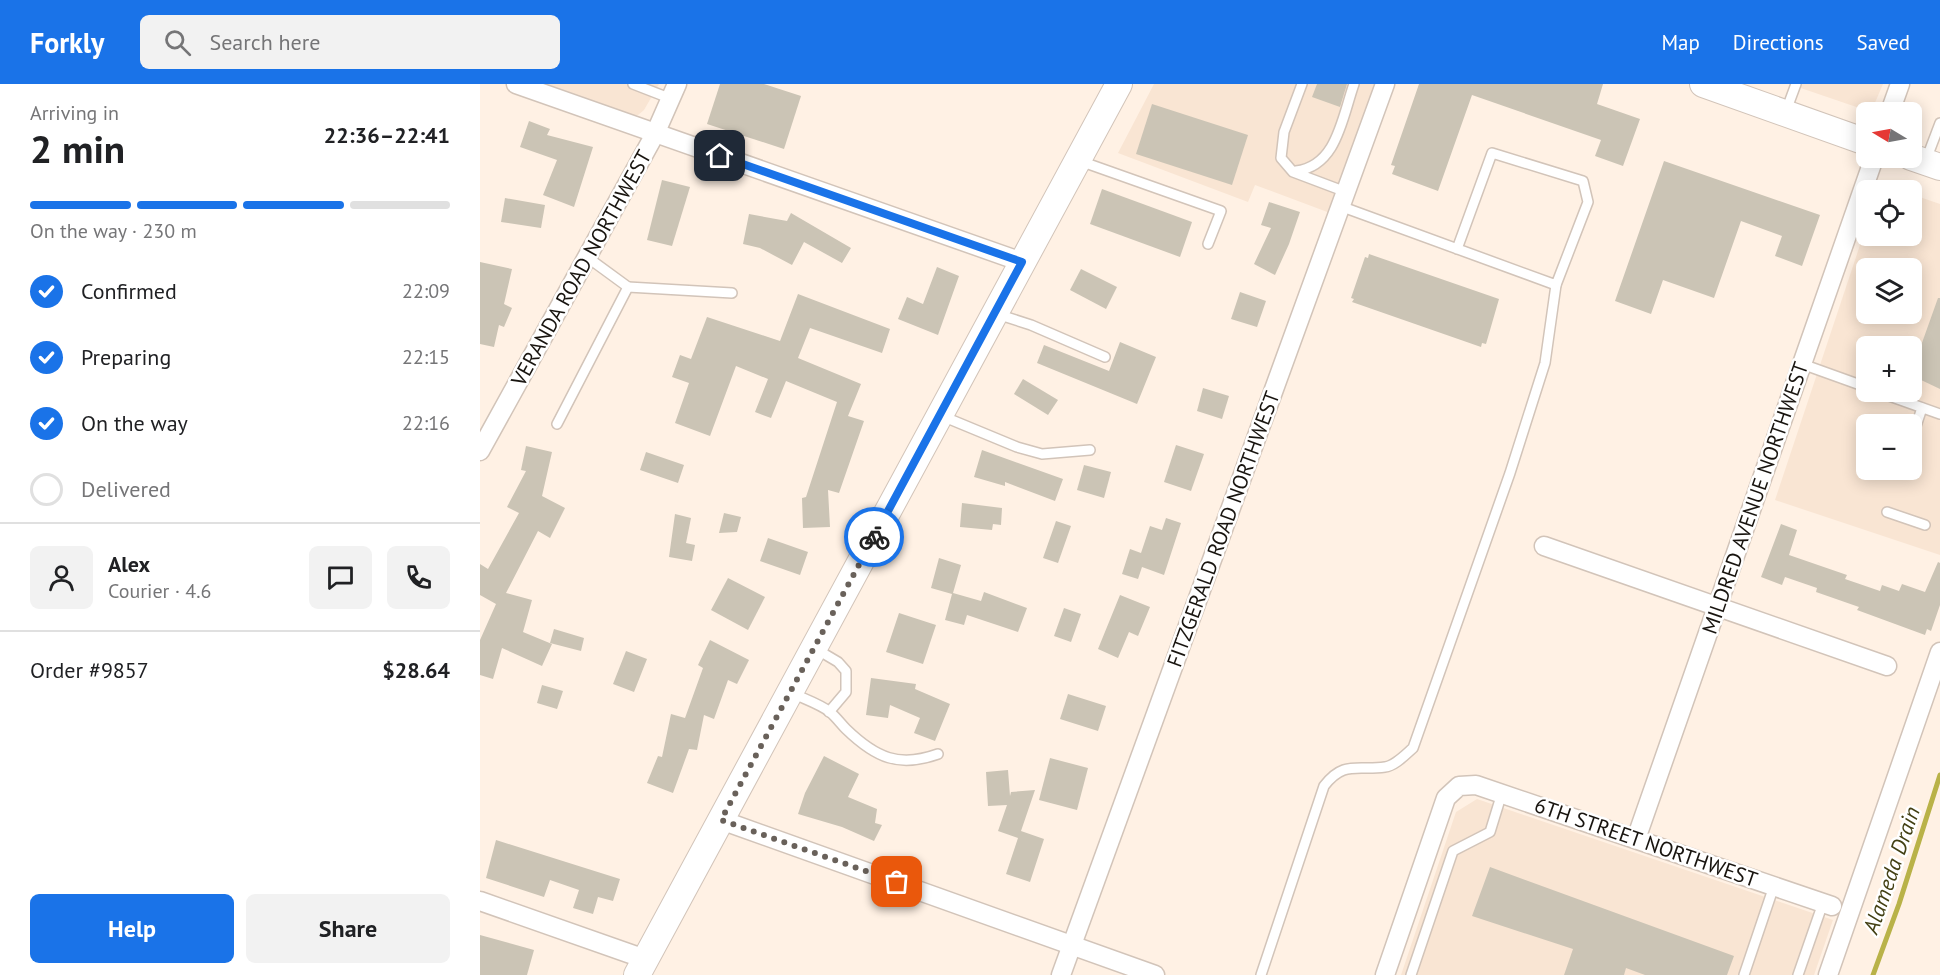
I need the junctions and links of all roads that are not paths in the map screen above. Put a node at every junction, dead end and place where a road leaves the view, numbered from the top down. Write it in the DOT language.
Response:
graph roads {
  1 [pos="516,84"];
  2 [pos="633,84"];
  3 [pos="1119,84"];
  4 [pos="1302,84"];
  5 [pos="1354,84"];
  6 [pos="1385,84"];
  7 [pos="1703,84"];
  8 [pos="1796,84"];
  9 [pos="1900,84"];
  10 [pos="673,91"];
  11 [pos="1894,102"];
  12 [pos="1786,113"];
  13 [pos="1940,123"];
  14 [pos="655,134"];
  15 [pos="1856,138"];
  16 [pos="1077,160"];
  17 [pos="1926,162"];
  18 [pos="1871,168"];
  19 [pos="1293,172"];
  20 [pos="1343,199"];
  21 [pos="1208,244"];
  22 [pos="1457,249"];
  23 [pos="587,257"];
  24 [pos="1022,262"];
  25 [pos="1556,285"];
  26 [pos="628,287"];
  27 [pos="732,293"];
  28 [pos="995,313"];
  29 [pos="1105,357"];
  30 [pos="1802,364"];
  31 [pos="1856,383"];
  32 [pos="1906,402"];
  33 [pos="1922,408"];
  34 [pos="1920,414"];
  35 [pos="1940,414"];
  36 [pos="940,415"];
  37 [pos="557,424"];
  38 [pos="1090,450"];
  39 [pos="480,451"];
  40 [pos="1887,512"];
  41 [pos="1925,525"];
  42 [pos="1544,546"];
  43 [pos="1717,605"];
  44 [pos="814,648"];
  45 [pos="1940,652"];
  46 [pos="1887,666"];
  47 [pos="790,692"];
  48 [pos="829,711"];
  49 [pos="938,754"];
  50 [pos="1502,793"];
  51 [pos="721,820"];
  52 [pos="1636,839"];
  53 [pos="1774,886"];
  54 [pos="480,901"];
  55 [pos="1827,904"];
  56 [pos="1072,945"];
  57 [pos="641,967"];
  58 [pos="1061,975"];
  59 [pos="1155,975"];
  60 [pos="1261,975"];
  61 [pos="1385,975"];
  62 [pos="1411,975"];
  63 [pos="1744,975"];
  64 [pos="1798,975"];
  65 [pos="1828,975"];
  1 -- 14 [label="street"];
  2 -- 10 [label="lane"];
  3 -- 16 [label="main road"];
  4 -- 19 [label="lane"];
  5 -- 19 [label="lane"];
  6 -- 20 [label="street, FITZGERALD ROAD NORTHWEST"];
  7 -- 12 [label="main road"];
  8 -- 12 [label="lane"];
  9 -- 11 [label="street"];
  10 -- 14 [label="street, VERANDA ROAD NORTHWEST"];
  12 -- 15 [label="main road"];
  13 -- 17 [label="lane"];
  14 -- 23 [label="street, VERANDA ROAD NORTHWEST"];
  14 -- 24 [label="street"];
  16 -- 21 [label="lane"];
  16 -- 24 [label="main road"];
  18 -- 30 [label="street, MILDRED AVENUE NORTHWEST"];
  19 -- 20 [label="lane"];
  20 -- 22 [label="lane"];
  20 -- 56 [label="street, FITZGERALD ROAD NORTHWEST"];
  22 -- 25 [label="lane"];
  22 -- 25 [label="lane"];
  23 -- 26 [label="lane"];
  23 -- 39 [label="street, VERANDA ROAD NORTHWEST"];
  24 -- 28 [label="main road"];
  25 -- 60 [label="lane"];
  26 -- 27 [label="lane"];
  26 -- 37 [label="lane"];
  28 -- 29 [label="lane"];
  28 -- 36 [label="main road"];
  30 -- 31 [label="lane"];
  30 -- 43 [label="street, MILDRED AVENUE NORTHWEST"];
  32 -- 33 [label="lane"];
  33 -- 34 [label="lane"];
  33 -- 35 [label="lane"];
  36 -- 38 [label="lane"];
  36 -- 44 [label="main road"];
  40 -- 41 [label="lane"];
  42 -- 43 [label="street"];
  43 -- 46 [label="street"];
  43 -- 52 [label="street, MILDRED AVENUE NORTHWEST"];
  44 -- 47 [label="main road"];
  44 -- 48 [label="lane"];
  45 -- 65 [label="street"];
  47 -- 48 [label="lane"];
  47 -- 51 [label="main road"];
  48 -- 49 [label="lane"];
  50 -- 52 [label="street, 6TH STREET NORTHWEST"];
  50 -- 61 [label="street, 6TH STREET NORTHWEST"];
  50 -- 62 [label="lane"];
  51 -- 56 [label="street"];
  51 -- 57 [label="main road"];
  52 -- 53 [label="street, 6TH STREET NORTHWEST"];
  53 -- 55 [label="street, 6TH STREET NORTHWEST"];
  53 -- 63 [label="lane"];
  54 -- 57 [label="street"];
  55 -- 64 [label="lane"];
  56 -- 58 [label="street, FITZGERALD ROAD NORTHWEST"];
  56 -- 59 [label="street"];
}
